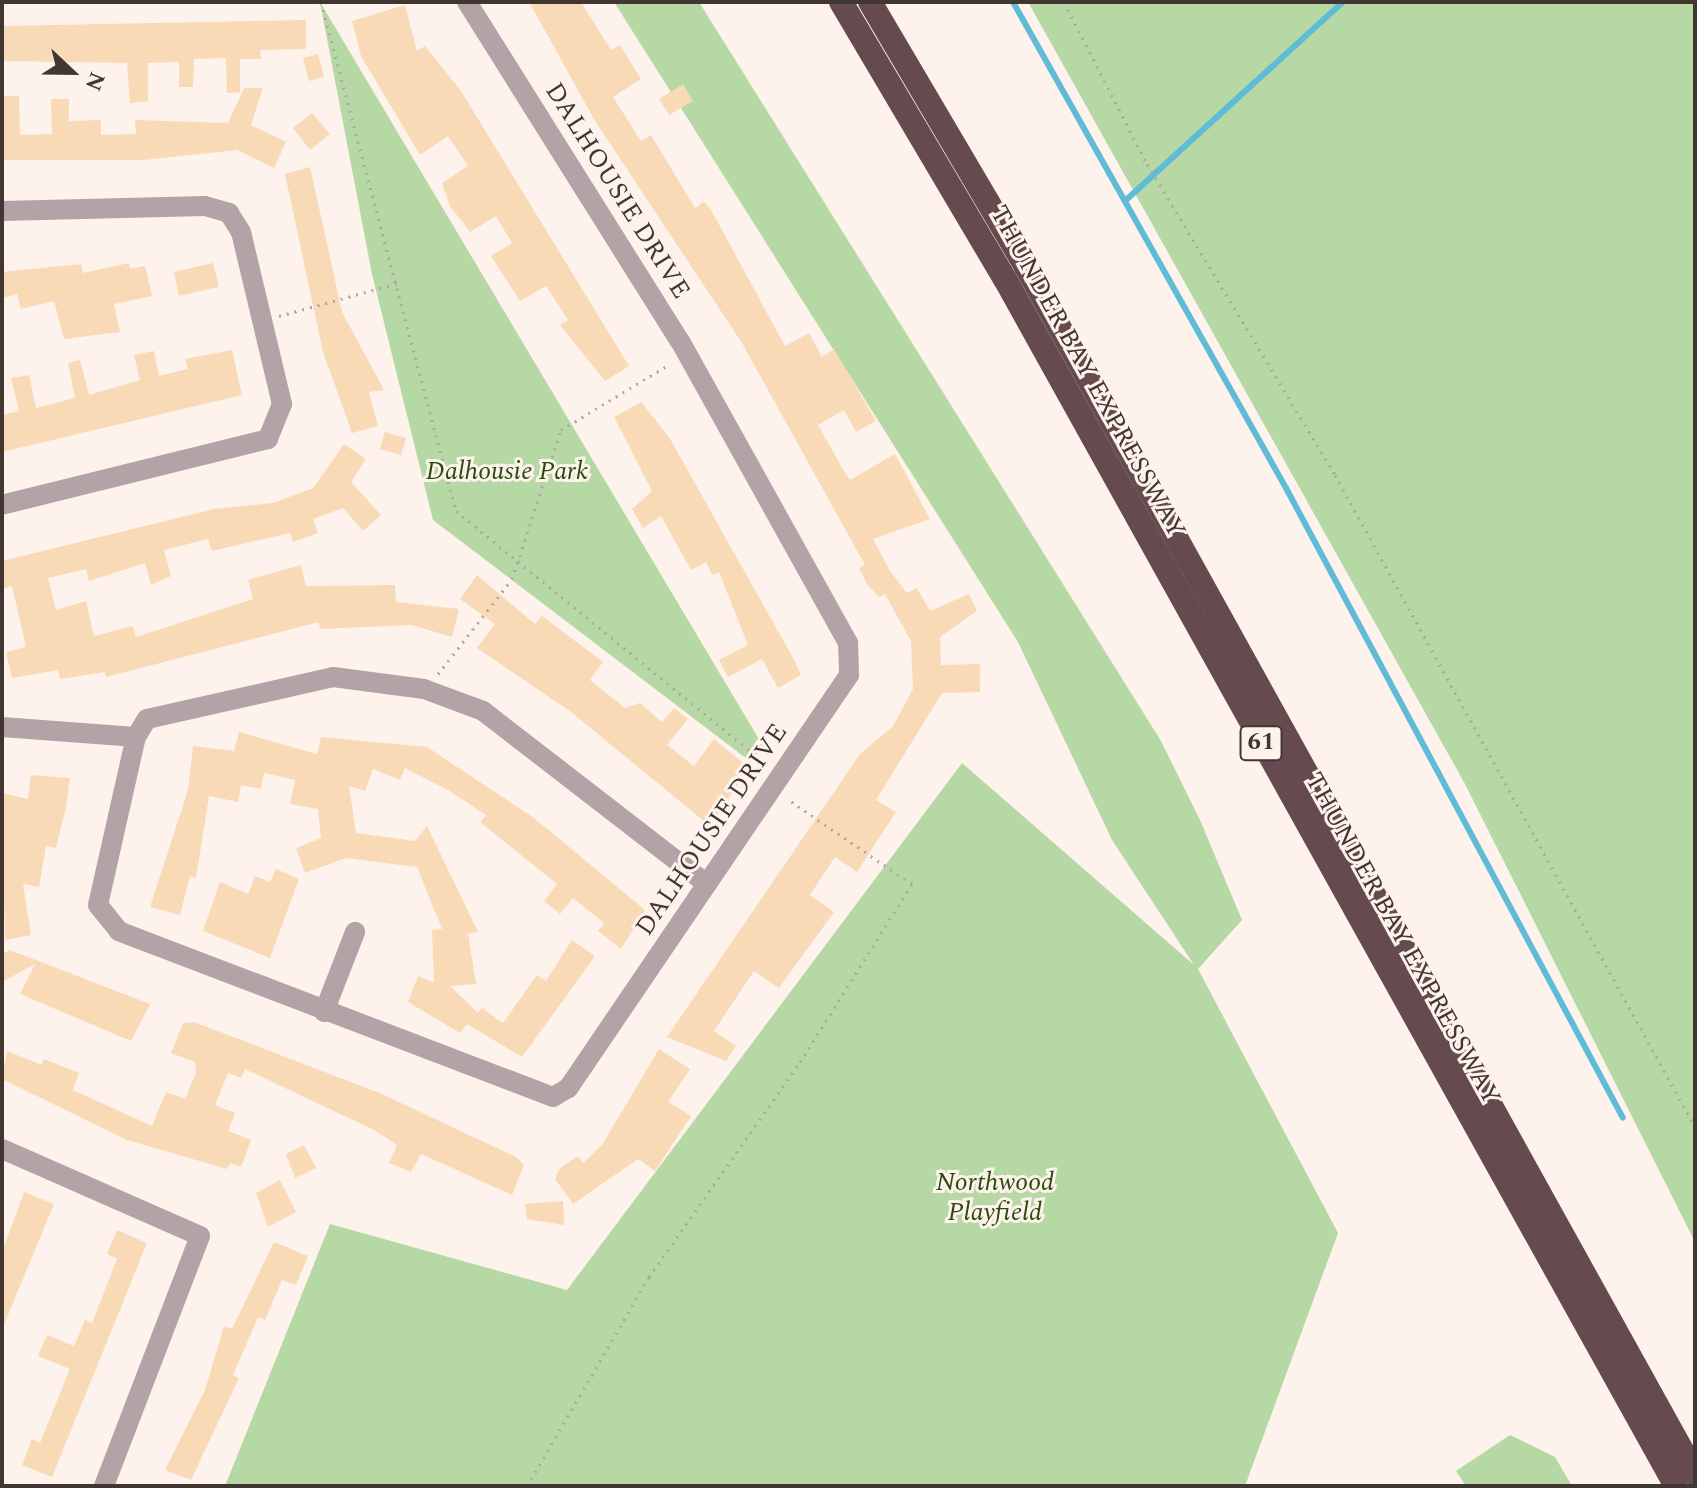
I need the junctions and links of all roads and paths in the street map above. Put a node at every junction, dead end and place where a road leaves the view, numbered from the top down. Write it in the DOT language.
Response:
graph roads {
  1 [pos="321,2"];
  2 [pos="467,2"];
  3 [pos="841,2"];
  4 [pos="870,2"];
  5 [pos="1064,2"];
  6 [pos="2,211"];
  7 [pos="398,283"];
  8 [pos="262,321"];
  9 [pos="687,354"];
  10 [pos="2,505"];
  11 [pos="519,563"];
  12 [pos="424,689"];
  13 [pos="2,727"];
  14 [pos="136,737"];
  15 [pos="777,782"];
  16 [pos="707,884"];
  17 [pos="355,932"];
  18 [pos="324,1012"];
  19 [pos="1695,1127"];
  20 [pos="2,1149"];
  21 [pos="1695,1474"];
  22 [pos="104,1486"];
  23 [pos="527,1486"];
  24 [pos="1676,1486"];
  1 -- 7 [label="path"];
  2 -- 9 [label="street, DALHOUSIE DRIVE"];
  3 -- 24 [label="highway, THUNDER BAY EXPRESSWAY / 61"];
  4 -- 21 [label="highway, THUNDER BAY EXPRESSWAY / 61"];
  5 -- 19 [label="path"];
  6 -- 8 [label="street"];
  7 -- 8 [label="path"];
  7 -- 11 [label="path"];
  8 -- 10 [label="street"];
  9 -- 11 [label="path"];
  9 -- 15 [label="street, DALHOUSIE DRIVE"];
  11 -- 12 [label="path"];
  11 -- 15 [label="path"];
  12 -- 14 [label="street"];
  12 -- 16 [label="street"];
  13 -- 14 [label="street"];
  14 -- 18 [label="street, DALHOUSIE DRIVE"];
  15 -- 16 [label="street, DALHOUSIE DRIVE"];
  15 -- 23 [label="path"];
  16 -- 18 [label="street, DALHOUSIE DRIVE"];
  17 -- 18 [label="street"];
  20 -- 22 [label="street"];
}
